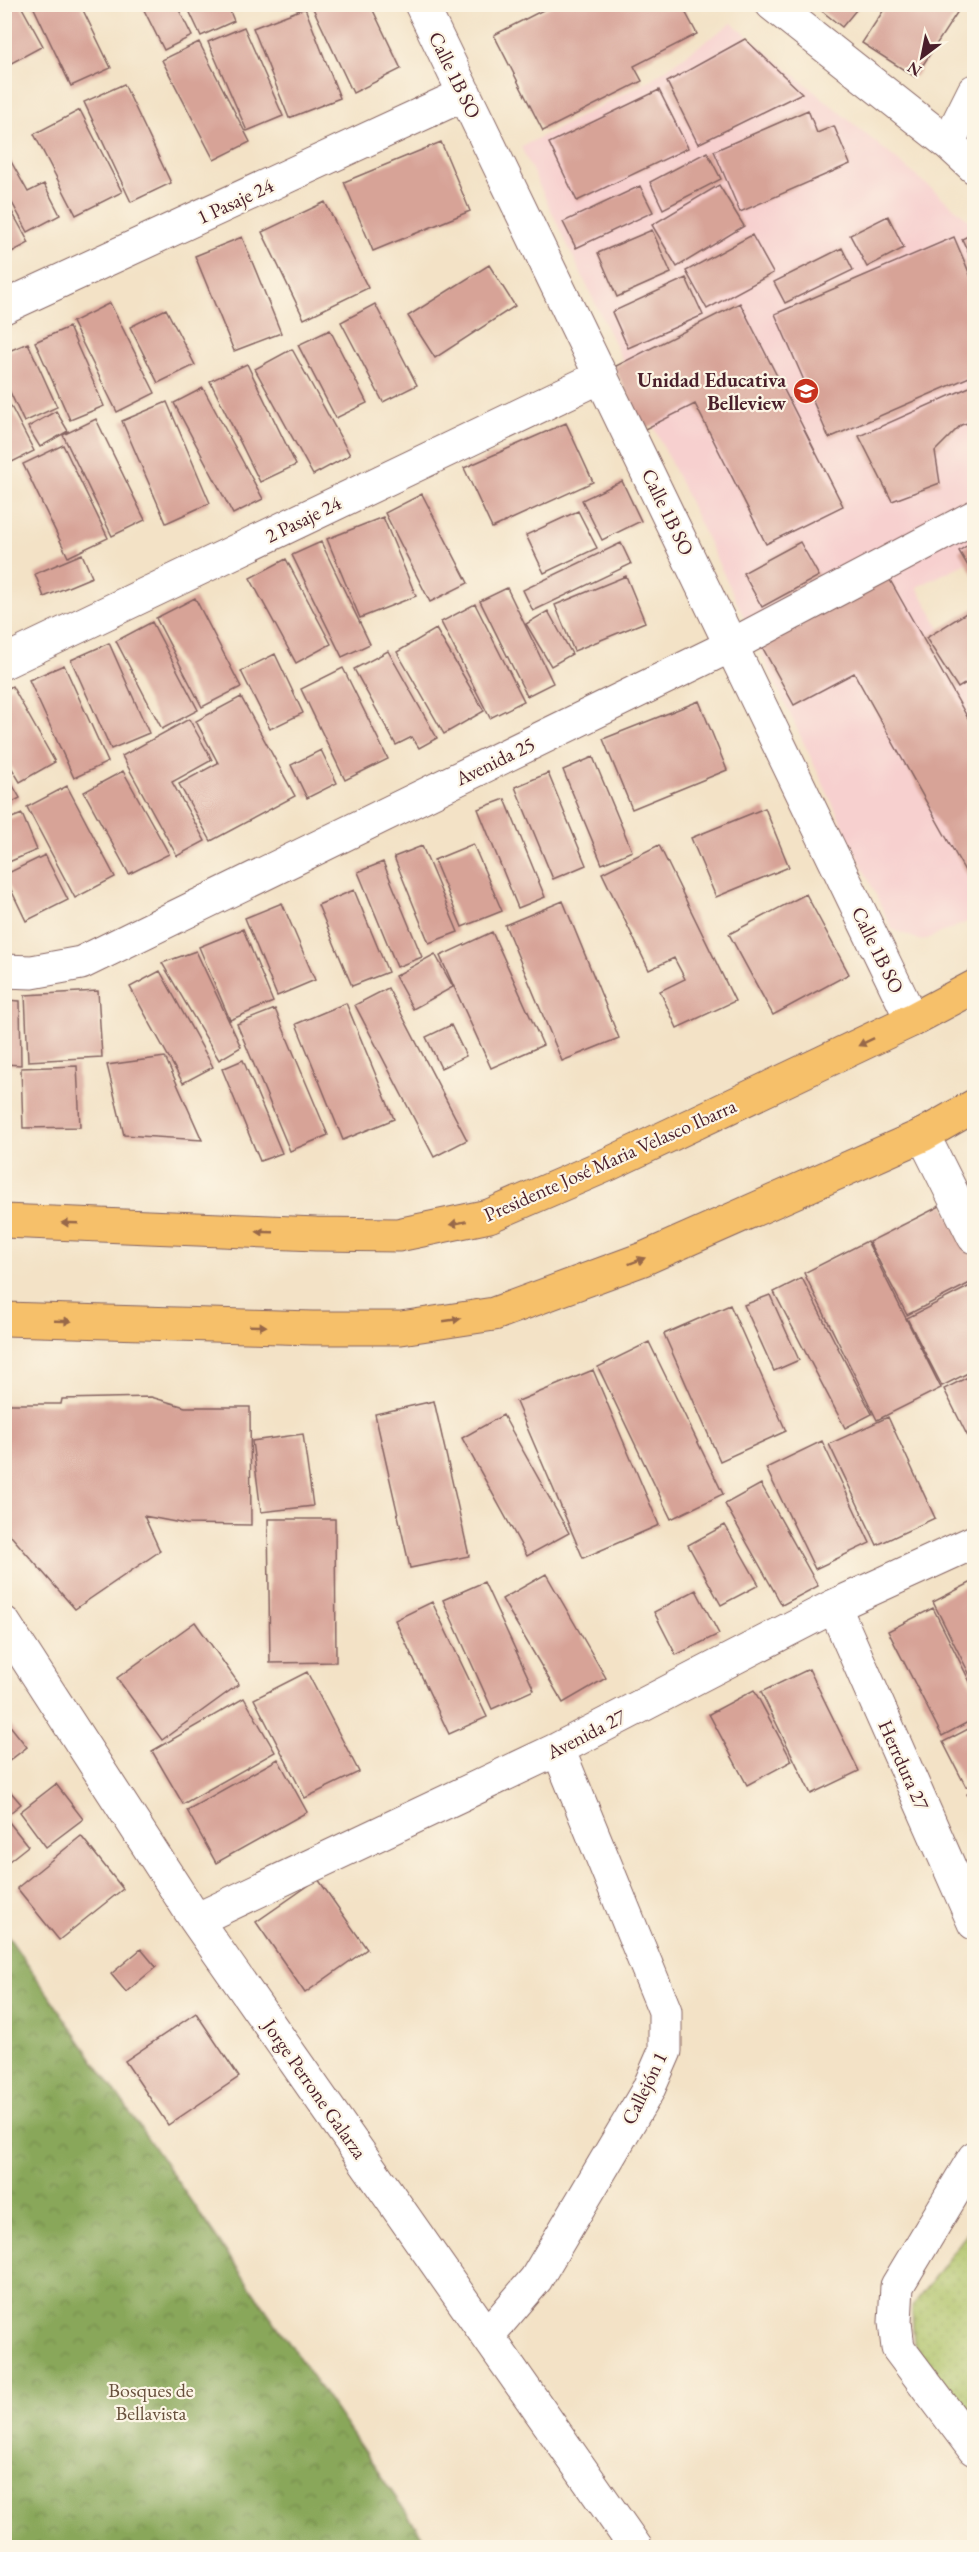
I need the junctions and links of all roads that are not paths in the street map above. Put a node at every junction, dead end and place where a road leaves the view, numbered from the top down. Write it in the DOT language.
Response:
graph roads {
  1 [pos="421,4"];
  2 [pos="772,4"];
  3 [pos="975,91"];
  4 [pos="465,94"];
  5 [pos="948,143"];
  6 [pos="975,167"];
  7 [pos="4,307"];
  8 [pos="602,376"];
  9 [pos="975,517"];
  10 [pos="732,645"];
  11 [pos="4,662"];
  12 [pos="4,971"];
  13 [pos="975,987"];
  14 [pos="912,1020"];
  15 [pos="975,1106"];
  16 [pos="923,1135"];
  17 [pos="4,1221"];
  18 [pos="975,1237"];
  19 [pos="4,1319"];
  20 [pos="975,1542"];
  21 [pos="834,1606"];
  22 [pos="4,1623"];
  23 [pos="558,1749"];
  24 [pos="196,1920"];
  25 [pos="975,1923"];
  26 [pos="975,2158"];
  27 [pos="488,2336"];
  28 [pos="975,2449"];
  29 [pos="636,2547"];
  1 -- 4 [label="street, Calle 1B SO"];
  2 -- 5 [label="street"];
  3 -- 5 [label="street"];
  4 -- 7 [label="street, 1 Pasaje 24"];
  4 -- 8 [label="street, Calle 1B SO"];
  5 -- 6 [label="street"];
  8 -- 10 [label="street, Calle 1B SO"];
  8 -- 11 [label="street, 2 Pasaje 24"];
  9 -- 10 [label="street, Avenida 25"];
  10 -- 12 [label="street, Avenida 25"];
  10 -- 14 [label="street, Calle 1B SO"];
  13 -- 14 [label="main road, Presidente José Maria Velasco Ibarra"];
  14 -- 17 [label="main road, Presidente José Maria Velasco Ibarra, one-way"];
  15 -- 16 [label="main road"];
  16 -- 18 [label="street"];
  19 -- 16 [label="main road, one-way"];
  20 -- 21 [label="street, Avenida 27"];
  21 -- 23 [label="street, Avenida 27"];
  21 -- 25 [label="street, Herrdura 27"];
  22 -- 24 [label="street, Jorge Perrone Galarza"];
  23 -- 24 [label="street, Avenida 27"];
  23 -- 27 [label="street, Callejón 1"];
  24 -- 27 [label="street, Jorge Perrone Galarza"];
  26 -- 28 [label="street"];
  27 -- 29 [label="street, Jorge Perrone Galarza"];
}
